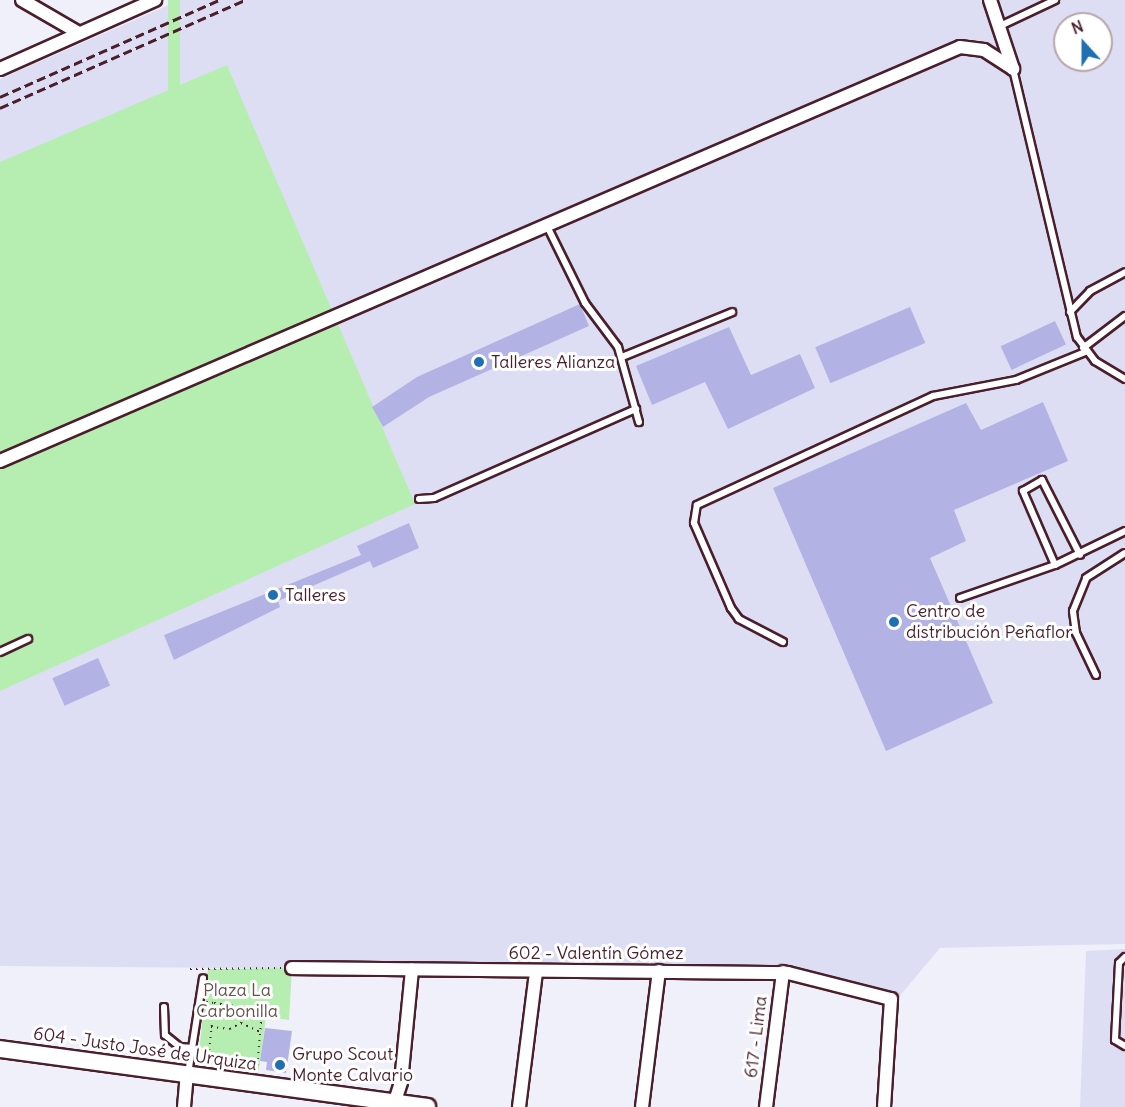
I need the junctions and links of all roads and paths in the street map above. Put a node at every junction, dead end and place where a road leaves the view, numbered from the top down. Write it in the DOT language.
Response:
graph roads {
  1 [pos="22,0"];
  2 [pos="155,0"];
  3 [pos="990,0"];
  4 [pos="1055,0"];
  5 [pos="1000,26"];
  6 [pos="79,33"];
  7 [pos="0,69"];
  8 [pos="1013,69"];
  9 [pos="545,223"];
  10 [pos="1125,272"];
  11 [pos="732,312"];
  12 [pos="1070,312"];
  13 [pos="1125,316"];
  14 [pos="1084,350"];
  15 [pos="622,357"];
  16 [pos="1125,379"];
  17 [pos="636,409"];
  18 [pos="639,422"];
  19 [pos="0,461"];
  20 [pos="419,499"];
  21 [pos="1125,531"];
  22 [pos="1125,553"];
  23 [pos="1080,555"];
  24 [pos="1055,565"];
  25 [pos="960,598"];
  26 [pos="28,639"];
  27 [pos="783,642"];
  28 [pos="0,652"];
  29 [pos="1096,675"];
  30 [pos="1125,957"];
  31 [pos="292,968"];
  32 [pos="190,969"];
  33 [pos="412,970"];
  34 [pos="659,971"];
  35 [pos="537,972"];
  36 [pos="783,972"];
  37 [pos="203,978"];
  38 [pos="200,1002"];
  39 [pos="214,1003"];
  40 [pos="164,1007"];
  41 [pos="211,1027"];
  42 [pos="260,1032"];
  43 [pos="1125,1046"];
  44 [pos="193,1048"];
  45 [pos="0,1049"];
  46 [pos="188,1075"];
  47 [pos="395,1105"];
  48 [pos="184,1107"];
  49 [pos="427,1107"];
  50 [pos="519,1107"];
  51 [pos="642,1107"];
  52 [pos="766,1107"];
  53 [pos="884,1107"];
  1 -- 6 [label="street"];
  2 -- 6 [label="street"];
  3 -- 5 [label="street"];
  4 -- 5 [label="lane"];
  5 -- 8 [label="street"];
  6 -- 7 [label="street"];
  8 -- 9 [label="street"];
  8 -- 12 [label="lane"];
  9 -- 15 [label="lane"];
  9 -- 19 [label="street"];
  10 -- 12 [label="lane"];
  11 -- 15 [label="lane"];
  12 -- 14 [label="lane"];
  13 -- 14 [label="lane"];
  14 -- 16 [label="lane"];
  14 -- 27 [label="lane"];
  15 -- 17 [label="lane"];
  17 -- 18 [label="lane"];
  17 -- 20 [label="lane"];
  21 -- 23 [label="lane"];
  22 -- 29 [label="lane"];
  23 -- 24 [label="lane"];
  23 -- 24 [label="lane"];
  24 -- 25 [label="lane"];
  26 -- 28 [label="lane"];
  30 -- 43 [label="lane"];
  31 -- 32 [label="path"];
  31 -- 33 [label="street, 602 - Valentín Gómez"];
  33 -- 35 [label="street, 602 - Valentín Gómez"];
  33 -- 47 [label="street"];
  34 -- 35 [label="street, 602 - Valentín Gómez"];
  34 -- 36 [label="street, 602 - Valentín Gómez"];
  34 -- 51 [label="street"];
  35 -- 50 [label="street"];
  36 -- 52 [label="street, 617 - Lima"];
  36 -- 53 [label="street, 602 - Valentín Gómez"];
  37 -- 38 [label="lane"];
  38 -- 39 [label="path"];
  38 -- 44 [label="lane"];
  39 -- 41 [label="path"];
  39 -- 42 [label="path"];
  40 -- 44 [label="lane"];
  41 -- 42 [label="path"];
  41 -- 42 [label="path"];
  44 -- 46 [label="lane"];
  45 -- 46 [label="main road, 604 - Justo José de Urquiza"];
  46 -- 47 [label="main road, 604 - Justo José de Urquiza"];
  46 -- 48 [label="street"];
  47 -- 49 [label="main road, 604 - Justo José de Urquiza"];
}
